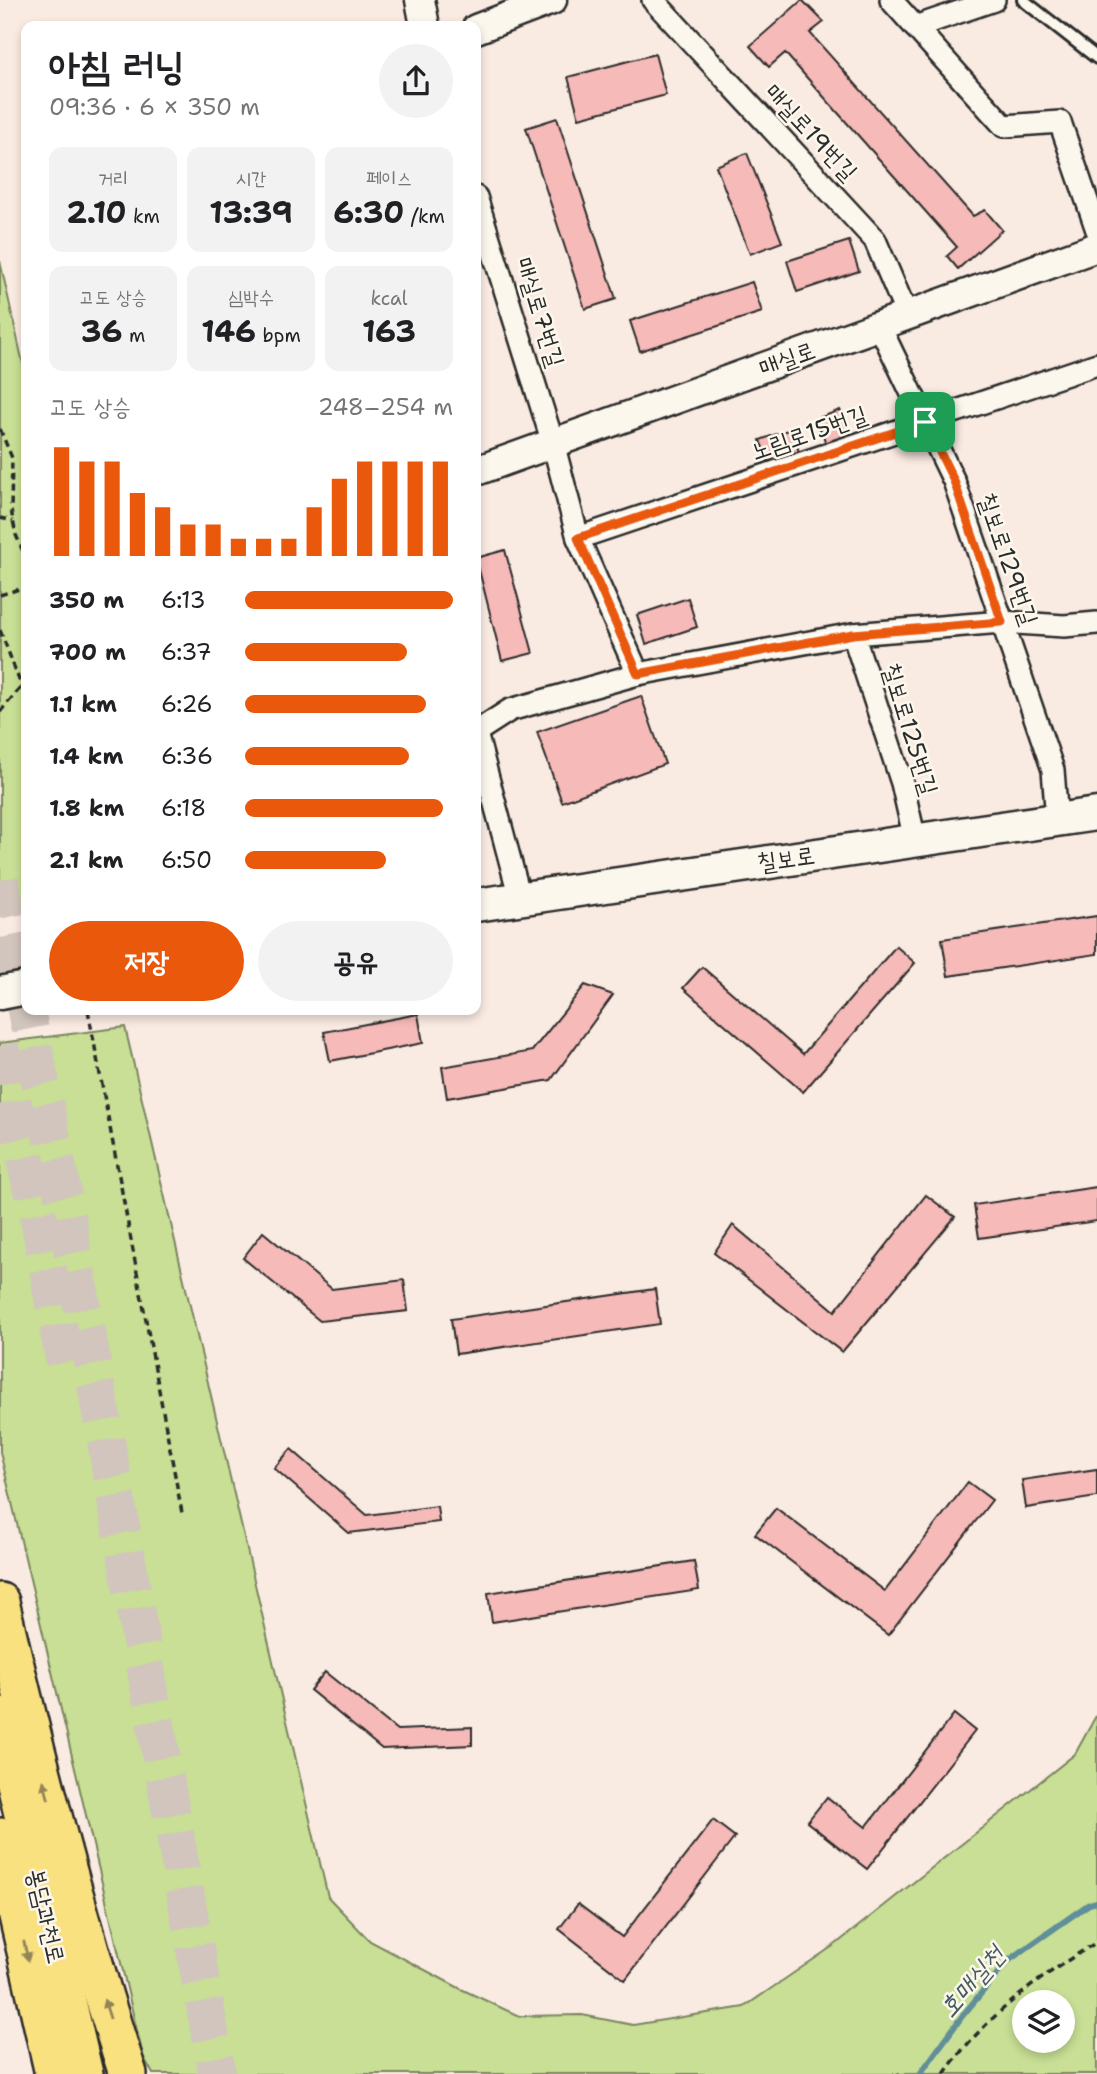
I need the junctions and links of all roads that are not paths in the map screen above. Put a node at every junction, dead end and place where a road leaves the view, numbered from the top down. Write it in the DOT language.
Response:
graph roads {
  1 [pos="420,0"];
  2 [pos="552,0"];
  3 [pos="653,0"];
  4 [pos="891,0"];
  5 [pos="993,0"];
  6 [pos="1023,0"];
  7 [pos="424,21"];
  8 [pos="481,27"];
  9 [pos="915,27"];
  10 [pos="1097,58"];
  11 [pos="481,213"];
  12 [pos="1097,230"];
  13 [pos="1097,247"];
  14 [pos="907,315"];
  15 [pos="879,326"];
  16 [pos="1097,364"];
  17 [pos="925,422"];
  18 [pos="553,443"];
  19 [pos="481,469"];
  20 [pos="578,538"];
  21 [pos="1002,622"];
  22 [pos="1097,623"];
  23 [pos="853,634"];
  24 [pos="638,674"];
  25 [pos="481,729"];
  26 [pos="481,751"];
  27 [pos="1097,814"];
  28 [pos="1057,820"];
  29 [pos="915,841"];
  30 [pos="520,898"];
  31 [pos="481,904"];
  32 [pos="21,989"];
  33 [pos="0,993"];
  34 [pos="0,1602"];
  35 [pos="0,1716"];
  36 [pos="0,1837"];
  37 [pos="54,2074"];
  38 [pos="84,2074"];
  39 [pos="128,2074"];
  1 -- 7 [label="street"];
  2 -- 8 [label="street"];
  3 -- 14 [label="street, 매실로19번길"];
  4 -- 9 [label="street"];
  5 -- 9 [label="street"];
  6 -- 10 [label="lane"];
  9 -- 12 [label="street"];
  11 -- 18 [label="street, 매실로7번길"];
  13 -- 14 [label="street, 매실로"];
  14 -- 15 [label="street, 매실로"];
  15 -- 17 [label="street, 칠보로129번길"];
  15 -- 18 [label="street, 매실로"];
  16 -- 17 [label="street, 노림로15번길"];
  17 -- 20 [label="street, 노림로15번길"];
  17 -- 21 [label="street, 칠보로129번길"];
  18 -- 19 [label="street, 매실로"];
  18 -- 20 [label="street, 매실로7번길"];
  20 -- 24 [label="street, 매실로7번길"];
  21 -- 22 [label="street"];
  21 -- 23 [label="street"];
  21 -- 28 [label="street, 칠보로129번길"];
  23 -- 24 [label="street"];
  23 -- 29 [label="street, 칠보로125번길"];
  24 -- 25 [label="street"];
  26 -- 30 [label="street"];
  27 -- 28 [label="main road, 칠보로"];
  28 -- 29 [label="main road, 칠보로"];
  29 -- 30 [label="main road, 칠보로"];
  30 -- 31 [label="main road, 칠보로"];
  32 -- 33 [label="main road"];
  39 -- 34 [label="highway, one-way"];
  35 -- 38 [label="highway, 봉담과천로"];
  36 -- 37 [label="highway, 봉담과천로, one-way"];
}
